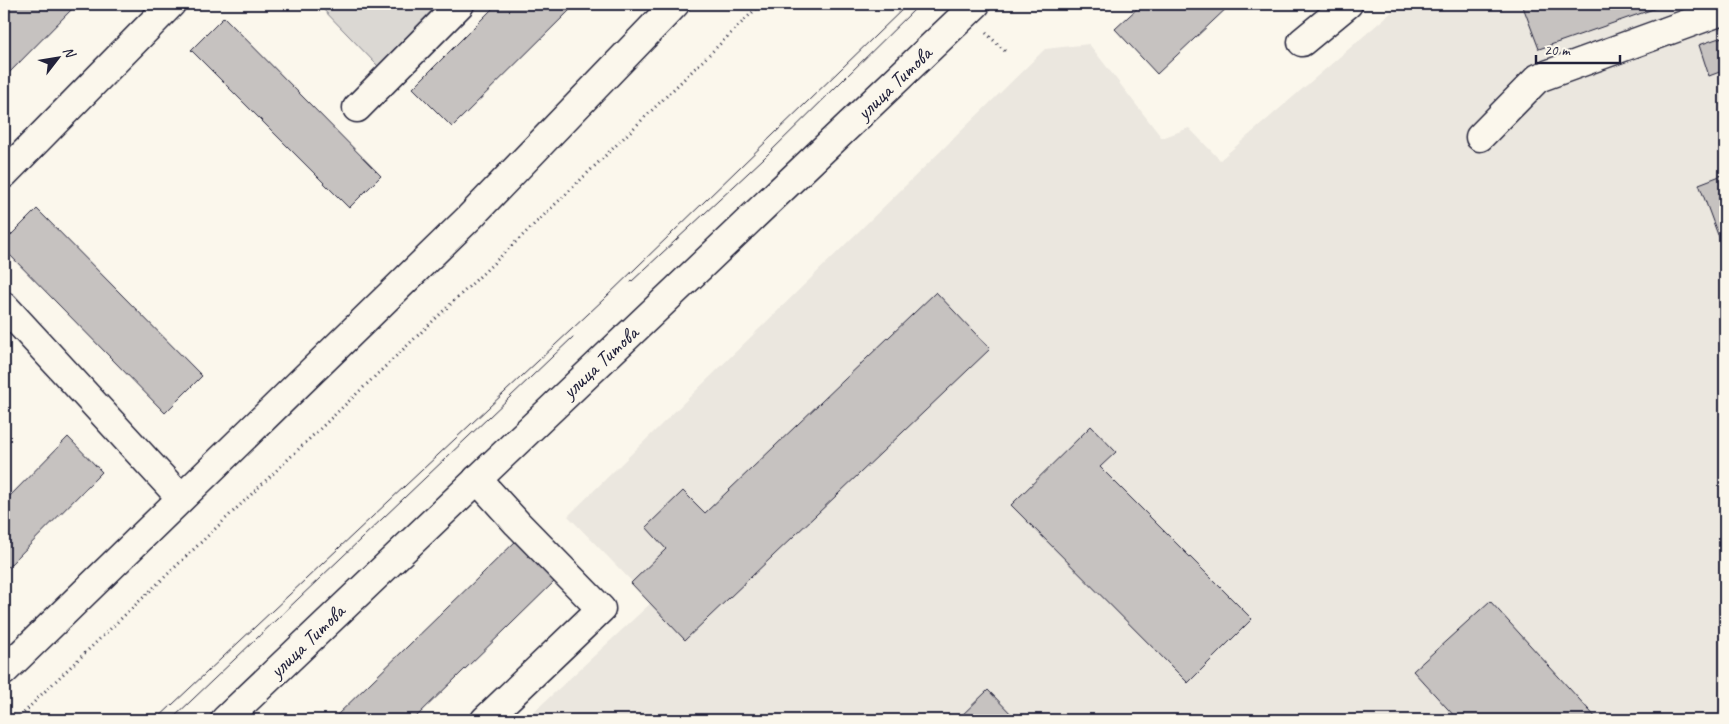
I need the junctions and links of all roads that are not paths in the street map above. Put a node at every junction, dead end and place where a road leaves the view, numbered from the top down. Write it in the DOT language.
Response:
graph roads {
  1 [pos="171,4"];
  2 [pos="460,4"];
  3 [pos="675,4"];
  4 [pos="976,4"];
  5 [pos="1348,4"];
  6 [pos="1725,10"];
  7 [pos="1302,42"];
  8 [pos="357,108"];
  9 [pos="1480,137"];
  10 [pos="4,174"];
  11 [pos="4,306"];
  12 [pos="477,478"];
  13 [pos="180,497"];
  14 [pos="4,671"];
  15 [pos="225,720"];
  16 [pos="485,720"];
  1 -- 10 [label="main road"];
  2 -- 8 [label="main road"];
  3 -- 13 [label="main road"];
  4 -- 12 [label="main road, улица Титова"];
  5 -- 7 [label="main road"];
  6 -- 9 [label="main road"];
  11 -- 13 [label="main road"];
  12 -- 15 [label="main road, улица Титова"];
  12 -- 16 [label="main road"];
  13 -- 14 [label="main road"];
}
